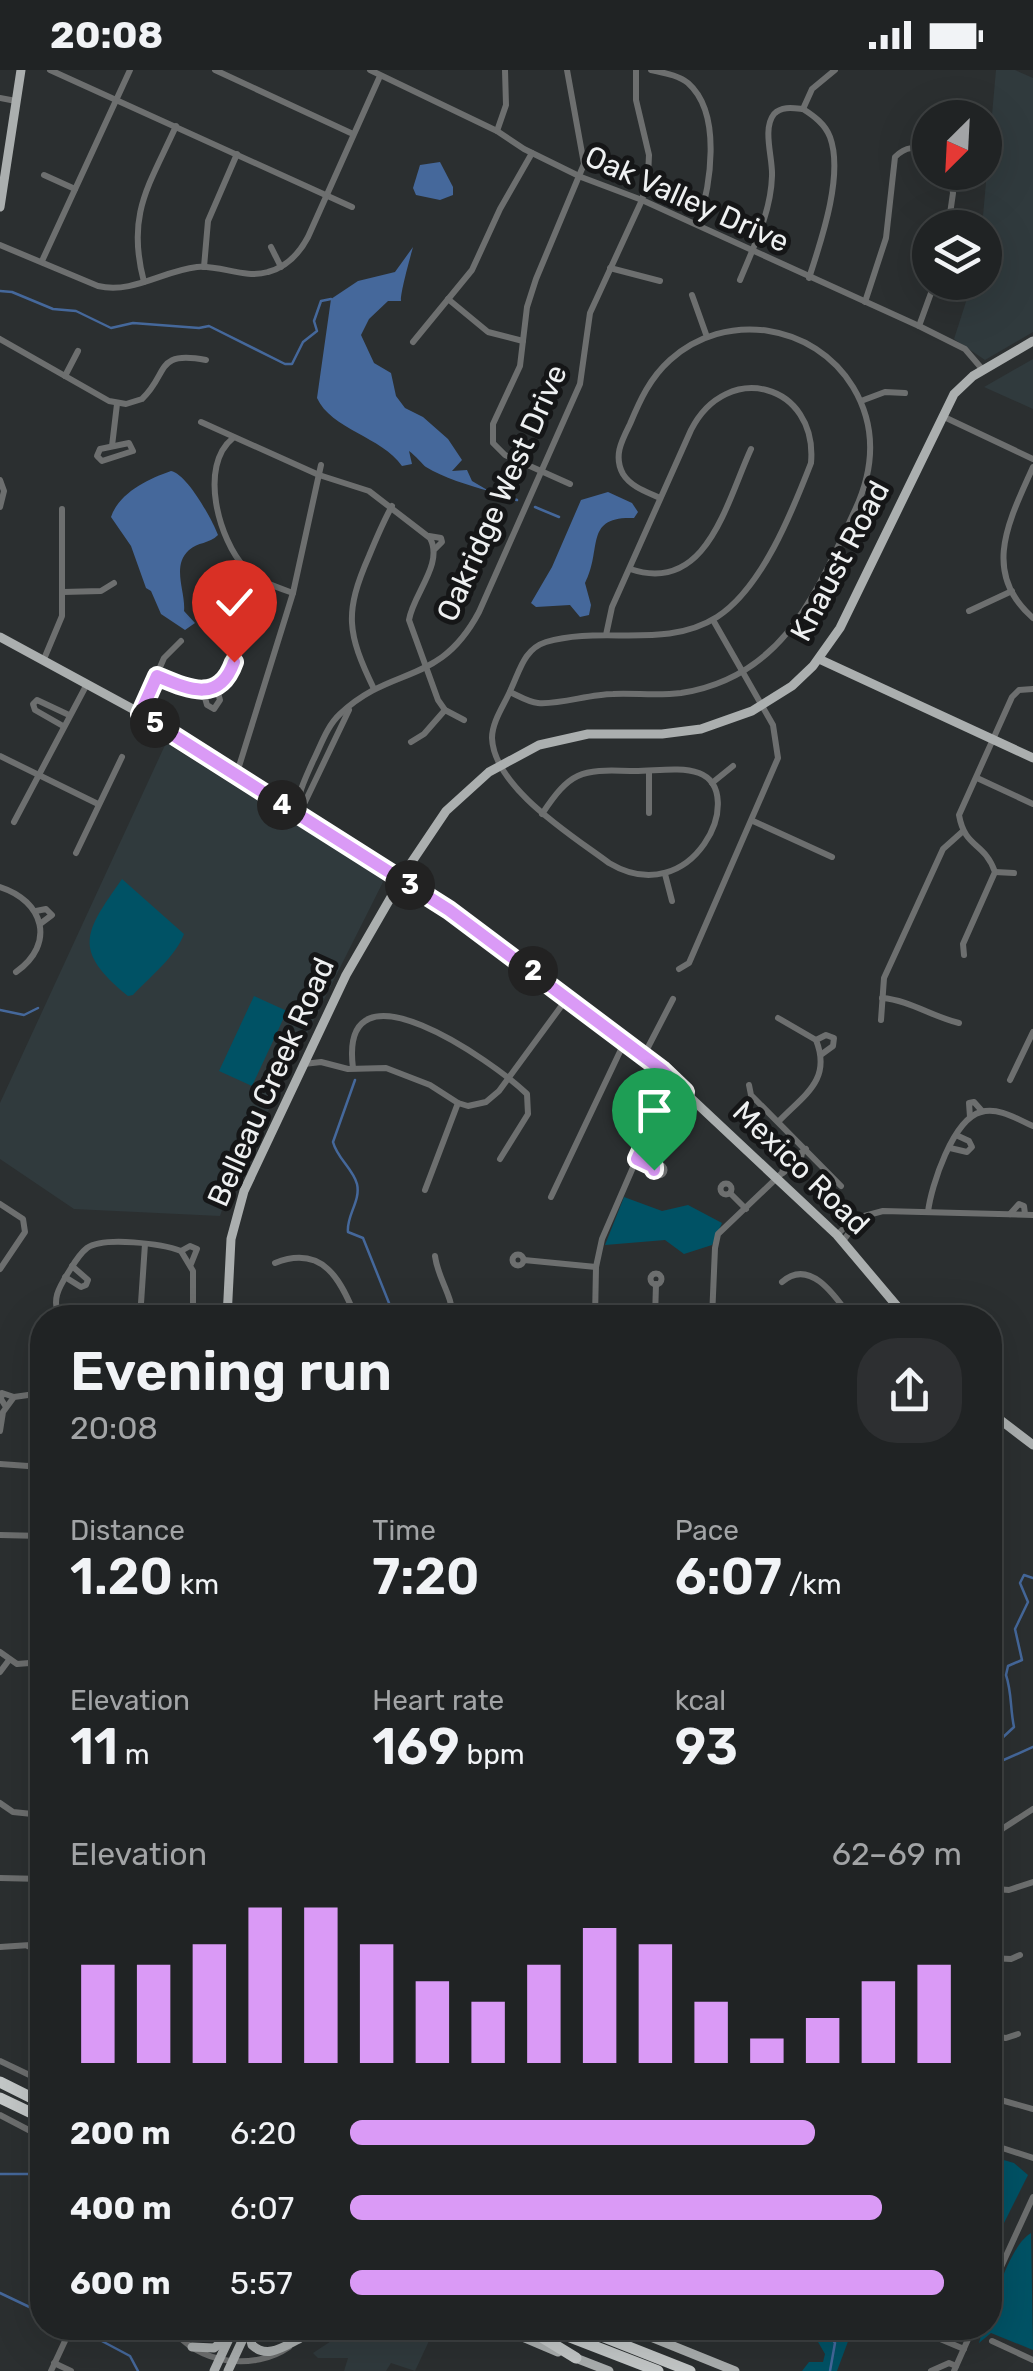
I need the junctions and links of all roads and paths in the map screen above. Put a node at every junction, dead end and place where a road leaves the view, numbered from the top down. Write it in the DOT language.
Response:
graph roads {
  1 [pos="21,70"];
  2 [pos="50,70"];
  3 [pos="130,70"];
  4 [pos="214,70"];
  5 [pos="370,70"];
  6 [pos="505,70"];
  7 [pos="567,70"];
  8 [pos="636,70"];
  9 [pos="652,70"];
  10 [pos="834,70"];
  11 [pos="380,76"];
  12 [pos="0,98"];
  13 [pos="117,98"];
  14 [pos="16,101"];
  15 [pos="803,109"];
  16 [pos="176,126"];
  17 [pos="497,130"];
  18 [pos="354,134"];
  19 [pos="912,148"];
  20 [pos="532,153"];
  21 [pos="237,154"];
  22 [pos="44,175"];
  23 [pos="581,178"];
  24 [pos="75,190"];
  25 [pos="327,195"];
  26 [pos="642,200"];
  27 [pos="0,207"];
  28 [pos="352,207"];
  29 [pos="698,226"];
  30 [pos="0,245"];
  31 [pos="271,247"];
  32 [pos="752,251"];
  33 [pos="42,261"];
  34 [pos="204,267"];
  35 [pos="281,267"];
  36 [pos="610,268"];
  37 [pos="809,278"];
  38 [pos="740,280"];
  39 [pos="660,281"];
  40 [pos="144,282"];
  41 [pos="692,295"];
  42 [pos="448,299"];
  43 [pos="929,300"];
  44 [pos="865,302"];
  45 [pos="920,326"];
  46 [pos="707,337"];
  47 [pos="0,339"];
  48 [pos="523,341"];
  49 [pos="1033,341"];
  50 [pos="413,342"];
  51 [pos="78,352"];
  52 [pos="206,360"];
  53 [pos="983,370"];
  54 [pos="64,376"];
  55 [pos="905,393"];
  56 [pos="861,401"];
  57 [pos="117,404"];
  58 [pos="941,416"];
  59 [pos="201,422"];
  60 [pos="233,438"];
  61 [pos="112,446"];
  62 [pos="751,449"];
  63 [pos="1033,459"];
  64 [pos="321,465"];
  65 [pos="1033,467"];
  66 [pos="542,471"];
  67 [pos="318,476"];
  68 [pos="0,480"];
  69 [pos="570,484"];
  70 [pos="660,498"];
  71 [pos="392,506"];
  72 [pos="0,507"];
  73 [pos="62,509"];
  74 [pos="630,569"];
  75 [pos="114,583"];
  76 [pos="1012,590"];
  77 [pos="63,592"];
  78 [pos="293,593"];
  79 [pos="968,611"];
  80 [pos="1033,618"];
  81 [pos="714,620"];
  82 [pos="606,634"];
  83 [pos="0,637"];
  84 [pos="232,639"];
  85 [pos="181,641"];
  86 [pos="819,658"];
  87 [pos="44,659"];
  88 [pos="426,669"];
  89 [pos="742,671"];
  90 [pos="157,676"];
  91 [pos="88,682"];
  92 [pos="216,686"];
  93 [pos="374,689"];
  94 [pos="1033,689"];
  95 [pos="203,690"];
  96 [pos="510,692"];
  97 [pos="761,705"];
  98 [pos="445,710"];
  99 [pos="140,714"];
  100 [pos="69,716"];
  101 [pos="464,720"];
  102 [pos="63,726"];
  103 [pos="994,740"];
  104 [pos="411,742"];
  105 [pos="0,756"];
  106 [pos="122,756"];
  107 [pos="1033,758"];
  108 [pos="502,764"];
  109 [pos="733,766"];
  110 [pos="649,772"];
  111 [pos="36,775"];
  112 [pos="236,776"];
  113 [pos="977,778"];
  114 [pos="712,783"];
  115 [pos="98,804"];
  116 [pos="1033,804"];
  117 [pos="649,813"];
  118 [pos="296,814"];
  119 [pos="542,814"];
  120 [pos="14,822"];
  121 [pos="753,822"];
  122 [pos="962,832"];
  123 [pos="76,853"];
  124 [pos="832,858"];
  125 [pos="995,872"];
  126 [pos="1014,872"];
  127 [pos="665,874"];
  128 [pos="401,879"];
  129 [pos="0,887"];
  130 [pos="672,901"];
  131 [pos="36,911"];
  132 [pos="40,924"];
  133 [pos="964,954"];
  134 [pos="679,968"];
  135 [pos="16,972"];
  136 [pos="568,997"];
  137 [pos="673,998"];
  138 [pos="882,998"];
  139 [pos="778,1018"];
  140 [pos="881,1020"];
  141 [pos="960,1023"];
  142 [pos="1033,1032"];
  143 [pos="626,1040"];
  144 [pos="816,1040"];
  145 [pos="312,1046"];
  146 [pos="822,1054"];
  147 [pos="1022,1055"];
  148 [pos="644,1056"];
  149 [pos="1033,1060"];
  150 [pos="321,1062"];
  151 [pos="304,1064"];
  152 [pos="354,1068"];
  153 [pos="508,1078"];
  154 [pos="1010,1080"];
  155 [pos="749,1084"];
  156 [pos="682,1095"];
  157 [pos="458,1104"];
  158 [pos="779,1121"];
  159 [pos="1033,1126"];
  160 [pos="956,1135"];
  161 [pos="950,1148"];
  162 [pos="804,1151"];
  163 [pos="500,1159"];
  164 [pos="637,1159"];
  165 [pos="654,1167"];
  166 [pos="779,1175"];
  167 [pos="841,1186"];
  168 [pos="425,1190"];
  169 [pos="730,1193"];
  170 [pos="551,1197"];
  171 [pos="0,1204"];
  172 [pos="746,1208"];
  173 [pos="928,1212"];
  174 [pos="1029,1215"];
  175 [pos="840,1238"];
  176 [pos="145,1244"];
  177 [pos="181,1252"];
  178 [pos="435,1256"];
  179 [pos="524,1260"];
  180 [pos="276,1263"];
  181 [pos="191,1264"];
  182 [pos="72,1266"];
  183 [pos="596,1267"];
  184 [pos="0,1268"];
  185 [pos="65,1277"];
  186 [pos="782,1282"];
  187 [pos="656,1284"];
  188 [pos="56,1305"];
  189 [pos="141,1305"];
  190 [pos="193,1305"];
  191 [pos="228,1305"];
  192 [pos="351,1305"];
  193 [pos="451,1305"];
  194 [pos="595,1305"];
  195 [pos="655,1305"];
  196 [pos="712,1305"];
  197 [pos="841,1305"];
  198 [pos="896,1305"];
  199 [pos="30,1395"];
  200 [pos="14,1398"];
  201 [pos="6,1407"];
  202 [pos="1002,1421"];
  203 [pos="0,1431"];
  204 [pos="1033,1445"];
  205 [pos="0,1464"];
  206 [pos="30,1465"];
  207 [pos="0,1535"];
  208 [pos="30,1536"];
  209 [pos="0,1652"];
  210 [pos="8,1660"];
  211 [pos="30,1664"];
  212 [pos="0,1672"];
  213 [pos="1,1807"];
  214 [pos="1033,1809"];
  215 [pos="30,1813"];
  216 [pos="1002,1830"];
  217 [pos="0,1878"];
  218 [pos="30,1879"];
  219 [pos="1033,1882"];
  220 [pos="1002,1890"];
  221 [pos="28,1946"];
  222 [pos="0,1947"];
  223 [pos="1020,1955"];
  224 [pos="1002,1959"];
  225 [pos="1018,2034"];
  226 [pos="1002,2038"];
  227 [pos="0,2061"];
  228 [pos="30,2076"];
  229 [pos="0,2082"];
  230 [pos="30,2097"];
  231 [pos="0,2098"];
  232 [pos="1002,2100"];
  233 [pos="1033,2109"];
  234 [pos="30,2112"];
  235 [pos="0,2116"];
  236 [pos="30,2131"];
  237 [pos="1002,2148"];
  238 [pos="1033,2158"];
  239 [pos="1033,2197"];
  240 [pos="1002,2265"];
  241 [pos="65,2340"];
  242 [pos="185,2340"];
  243 [pos="222,2340"];
  244 [pos="228,2340"];
  245 [pos="242,2340"];
  246 [pos="251,2340"];
  247 [pos="297,2340"];
  248 [pos="298,2340"];
  249 [pos="531,2340"];
  250 [pos="546,2340"];
  251 [pos="579,2340"];
  252 [pos="611,2340"];
  253 [pos="658,2340"];
  254 [pos="943,2340"];
  255 [pos="968,2340"];
  256 [pos="992,2341"];
  257 [pos="192,2347"];
  258 [pos="964,2349"];
  259 [pos="576,2358"];
  260 [pos="219,2360"];
  261 [pos="1033,2360"];
  262 [pos="52,2367"];
  263 [pos="230,2367"];
  264 [pos="955,2368"];
  265 [pos="71,2371"];
  266 [pos="214,2371"];
  267 [pos="609,2371"];
  268 [pos="658,2371"];
  269 [pos="690,2371"];
  270 [pos="736,2371"];
  271 [pos="931,2371"];
  1 -- 14 [label="main road"];
  2 -- 13 [label="street"];
  3 -- 13 [label="street"];
  4 -- 18 [label="street"];
  5 -- 11 [label="street, Oak Valley Drive"];
  6 -- 17 [label="street"];
  7 -- 23 [label="street"];
  8 -- 26 [label="street, Oakridge West Drive"];
  9 -- 29 [label="street"];
  10 -- 15 [label="street"];
  11 -- 17 [label="street, Oak Valley Drive"];
  11 -- 18 [label="street"];
  12 -- 14 [label="street"];
  13 -- 16 [label="street"];
  13 -- 24 [label="street"];
  14 -- 27 [label="main road"];
  15 -- 32 [label="street"];
  15 -- 37 [label="street"];
  16 -- 21 [label="street"];
  16 -- 40 [label="street"];
  17 -- 20 [label="street, Oak Valley Drive"];
  18 -- 25 [label="street"];
  19 -- 44 [label="street"];
  20 -- 23 [label="street, Oak Valley Drive"];
  20 -- 42 [label="street"];
  21 -- 25 [label="street"];
  21 -- 34 [label="street"];
  22 -- 24 [label="street"];
  23 -- 26 [label="street, Oak Valley Drive"];
  23 -- 48 [label="street"];
  24 -- 33 [label="street"];
  25 -- 28 [label="street"];
  25 -- 35 [label="street"];
  26 -- 29 [label="street, Oak Valley Drive"];
  26 -- 36 [label="street, Oakridge West Drive"];
  29 -- 32 [label="street, Oak Valley Drive"];
  30 -- 33 [label="street"];
  31 -- 35 [label="street"];
  32 -- 37 [label="street, Oak Valley Drive"];
  32 -- 38 [label="street"];
  33 -- 40 [label="street"];
  34 -- 35 [label="street"];
  34 -- 40 [label="street"];
  36 -- 39 [label="street"];
  36 -- 66 [label="street, Oakridge West Drive"];
  37 -- 44 [label="street, Oak Valley Drive"];
  41 -- 46 [label="street"];
  42 -- 48 [label="street"];
  42 -- 50 [label="street"];
  43 -- 45 [label="street"];
  44 -- 45 [label="street, Oak Valley Drive"];
  45 -- 53 [label="street, Oak Valley Drive"];
  46 -- 56 [label="street"];
  46 -- 70 [label="street"];
  47 -- 54 [label="street"];
  48 -- 66 [label="street"];
  49 -- 53 [label="main road, Knaust Road"];
  51 -- 54 [label="street"];
  52 -- 57 [label="street"];
  53 -- 58 [label="main road, Knaust Road"];
  54 -- 57 [label="street"];
  55 -- 56 [label="street"];
  56 -- 89 [label="street"];
  57 -- 61 [label="street"];
  58 -- 63 [label="street"];
  58 -- 86 [label="main road, Knaust Road"];
  59 -- 60 [label="street"];
  60 -- 67 [label="street"];
  60 -- 78 [label="street"];
  61 -- 61 [label="street"];
  62 -- 74 [label="street"];
  64 -- 67 [label="street"];
  65 -- 76 [label="street"];
  66 -- 69 [label="street"];
  66 -- 88 [label="street, Oakridge West Drive"];
  67 -- 71 [label="street"];
  67 -- 78 [label="street"];
  68 -- 72 [label="street"];
  70 -- 74 [label="street"];
  70 -- 81 [label="street"];
  71 -- 88 [label="street"];
  71 -- 93 [label="street"];
  73 -- 77 [label="street"];
  74 -- 82 [label="street"];
  75 -- 77 [label="street"];
  76 -- 79 [label="street"];
  76 -- 80 [label="street"];
  77 -- 87 [label="street"];
  78 -- 112 [label="street"];
  81 -- 82 [label="street"];
  81 -- 89 [label="street"];
  82 -- 96 [label="street"];
  83 -- 87 [label="main road, Mexico Road"];
  84 -- 92 [label="street"];
  85 -- 90 [label="street"];
  86 -- 97 [label="main road, Knaust Road"];
  86 -- 103 [label="main road"];
  87 -- 91 [label="main road, Mexico Road"];
  88 -- 93 [label="street, Oakridge West Drive"];
  88 -- 98 [label="street"];
  89 -- 96 [label="street"];
  89 -- 97 [label="street"];
  90 -- 95 [label="street"];
  90 -- 99 [label="street"];
  91 -- 99 [label="main road, Mexico Road"];
  91 -- 100 [label="street"];
  92 -- 95 [label="street"];
  92 -- 95 [label="street"];
  93 -- 118 [label="street, Oakridge West Drive"];
  94 -- 103 [label="street"];
  96 -- 108 [label="street"];
  97 -- 108 [label="main road, Knaust Road"];
  97 -- 121 [label="street"];
  98 -- 101 [label="street"];
  98 -- 104 [label="street"];
  99 -- 112 [label="main road, Mexico Road"];
  100 -- 102 [label="street"];
  100 -- 102 [label="street"];
  102 -- 111 [label="street"];
  103 -- 107 [label="main road"];
  103 -- 113 [label="street"];
  105 -- 111 [label="street"];
  106 -- 115 [label="street"];
  108 -- 119 [label="street"];
  108 -- 128 [label="main road, Knaust Road"];
  109 -- 114 [label="street"];
  110 -- 114 [label="street"];
  110 -- 117 [label="street"];
  110 -- 119 [label="street"];
  111 -- 115 [label="street"];
  111 -- 120 [label="street"];
  112 -- 118 [label="main road, Mexico Road"];
  113 -- 116 [label="street"];
  113 -- 122 [label="street"];
  114 -- 127 [label="street"];
  115 -- 123 [label="street"];
  118 -- 128 [label="main road, Mexico Road"];
  119 -- 127 [label="street"];
  121 -- 124 [label="street"];
  121 -- 134 [label="street"];
  122 -- 125 [label="street"];
  122 -- 138 [label="street"];
  125 -- 126 [label="street"];
  125 -- 133 [label="street"];
  127 -- 130 [label="street"];
  128 -- 136 [label="main road, Mexico Road"];
  128 -- 145 [label="main road, Belleau Creek Road"];
  129 -- 131 [label="street"];
  131 -- 132 [label="street"];
  131 -- 132 [label="street"];
  132 -- 135 [label="street"];
  136 -- 143 [label="main road, Mexico Road"];
  136 -- 153 [label="street"];
  137 -- 148 [label="street"];
  138 -- 140 [label="street"];
  138 -- 141 [label="street"];
  139 -- 144 [label="street"];
  142 -- 147 [label="street"];
  143 -- 148 [label="main road, Mexico Road"];
  143 -- 170 [label="street"];
  144 -- 146 [label="street"];
  144 -- 146 [label="street"];
  145 -- 150 [label="street"];
  145 -- 151 [label="main road, Belleau Creek Road"];
  146 -- 158 [label="street"];
  147 -- 149 [label="street"];
  147 -- 154 [label="street"];
  148 -- 156 [label="main road, Mexico Road"];
  150 -- 151 [label="street"];
  150 -- 152 [label="street"];
  151 -- 191 [label="main road, Belleau Creek Road"];
  152 -- 153 [label="street"];
  152 -- 157 [label="street"];
  153 -- 157 [label="street"];
  153 -- 163 [label="street"];
  155 -- 158 [label="street"];
  156 -- 164 [label="street"];
  156 -- 166 [label="main road, Mexico Road"];
  157 -- 168 [label="street"];
  158 -- 162 [label="street"];
  159 -- 160 [label="street"];
  160 -- 161 [label="street"];
  160 -- 161 [label="street"];
  161 -- 173 [label="street"];
  162 -- 166 [label="street"];
  162 -- 167 [label="street"];
  164 -- 165 [label="street"];
  164 -- 183 [label="street"];
  166 -- 172 [label="street"];
  166 -- 175 [label="main road, Mexico Road"];
  169 -- 172 [label="street"];
  171 -- 184 [label="street"];
  172 -- 196 [label="street"];
  173 -- 174 [label="street"];
  173 -- 175 [label="street"];
  175 -- 198 [label="main road, Mexico Road"];
  176 -- 177 [label="street"];
  176 -- 182 [label="street"];
  176 -- 189 [label="street"];
  177 -- 181 [label="street"];
  177 -- 181 [label="street"];
  178 -- 193 [label="street"];
  179 -- 183 [label="street"];
  180 -- 192 [label="street"];
  181 -- 190 [label="street"];
  182 -- 185 [label="street"];
  182 -- 185 [label="street"];
  183 -- 194 [label="street"];
  185 -- 188 [label="street"];
  186 -- 197 [label="street"];
  187 -- 195 [label="street"];
  199 -- 200 [label="street"];
  200 -- 201 [label="street"];
  200 -- 201 [label="street"];
  201 -- 203 [label="street"];
  202 -- 204 [label="main road"];
  205 -- 206 [label="street"];
  207 -- 208 [label="street"];
  209 -- 210 [label="street"];
  210 -- 211 [label="street"];
  210 -- 212 [label="street"];
  213 -- 215 [label="street"];
  214 -- 216 [label="street"];
  217 -- 218 [label="street"];
  219 -- 220 [label="street"];
  221 -- 222 [label="street"];
  223 -- 224 [label="street"];
  225 -- 226 [label="street"];
  227 -- 228 [label="street"];
  229 -- 230 [label="highway"];
  231 -- 234 [label="highway"];
  232 -- 233 [label="street"];
  235 -- 236 [label="street"];
  237 -- 238 [label="street"];
  239 -- 240 [label="street"];
  241 -- 262 [label="street"];
  242 -- 257 [label="street"];
  243 -- 257 [label="main road"];
  244 -- 260 [label="main road"];
  245 -- 263 [label="main road"];
  246 -- 247 [label="main road"];
  248 -- 263 [label="street"];
  249 -- 259 [label="main road"];
  250 -- 259 [label="highway"];
  251 -- 268 [label="highway"];
  252 -- 269 [label="highway"];
  253 -- 270 [label="main road"];
  254 -- 258 [label="street"];
  255 -- 258 [label="street"];
  256 -- 261 [label="street"];
  257 -- 260 [label="street"];
  258 -- 264 [label="street"];
  259 -- 267 [label="main road"];
  260 -- 263 [label="street"];
  260 -- 266 [label="main road"];
  262 -- 265 [label="street"];
  264 -- 271 [label="street"];
}
